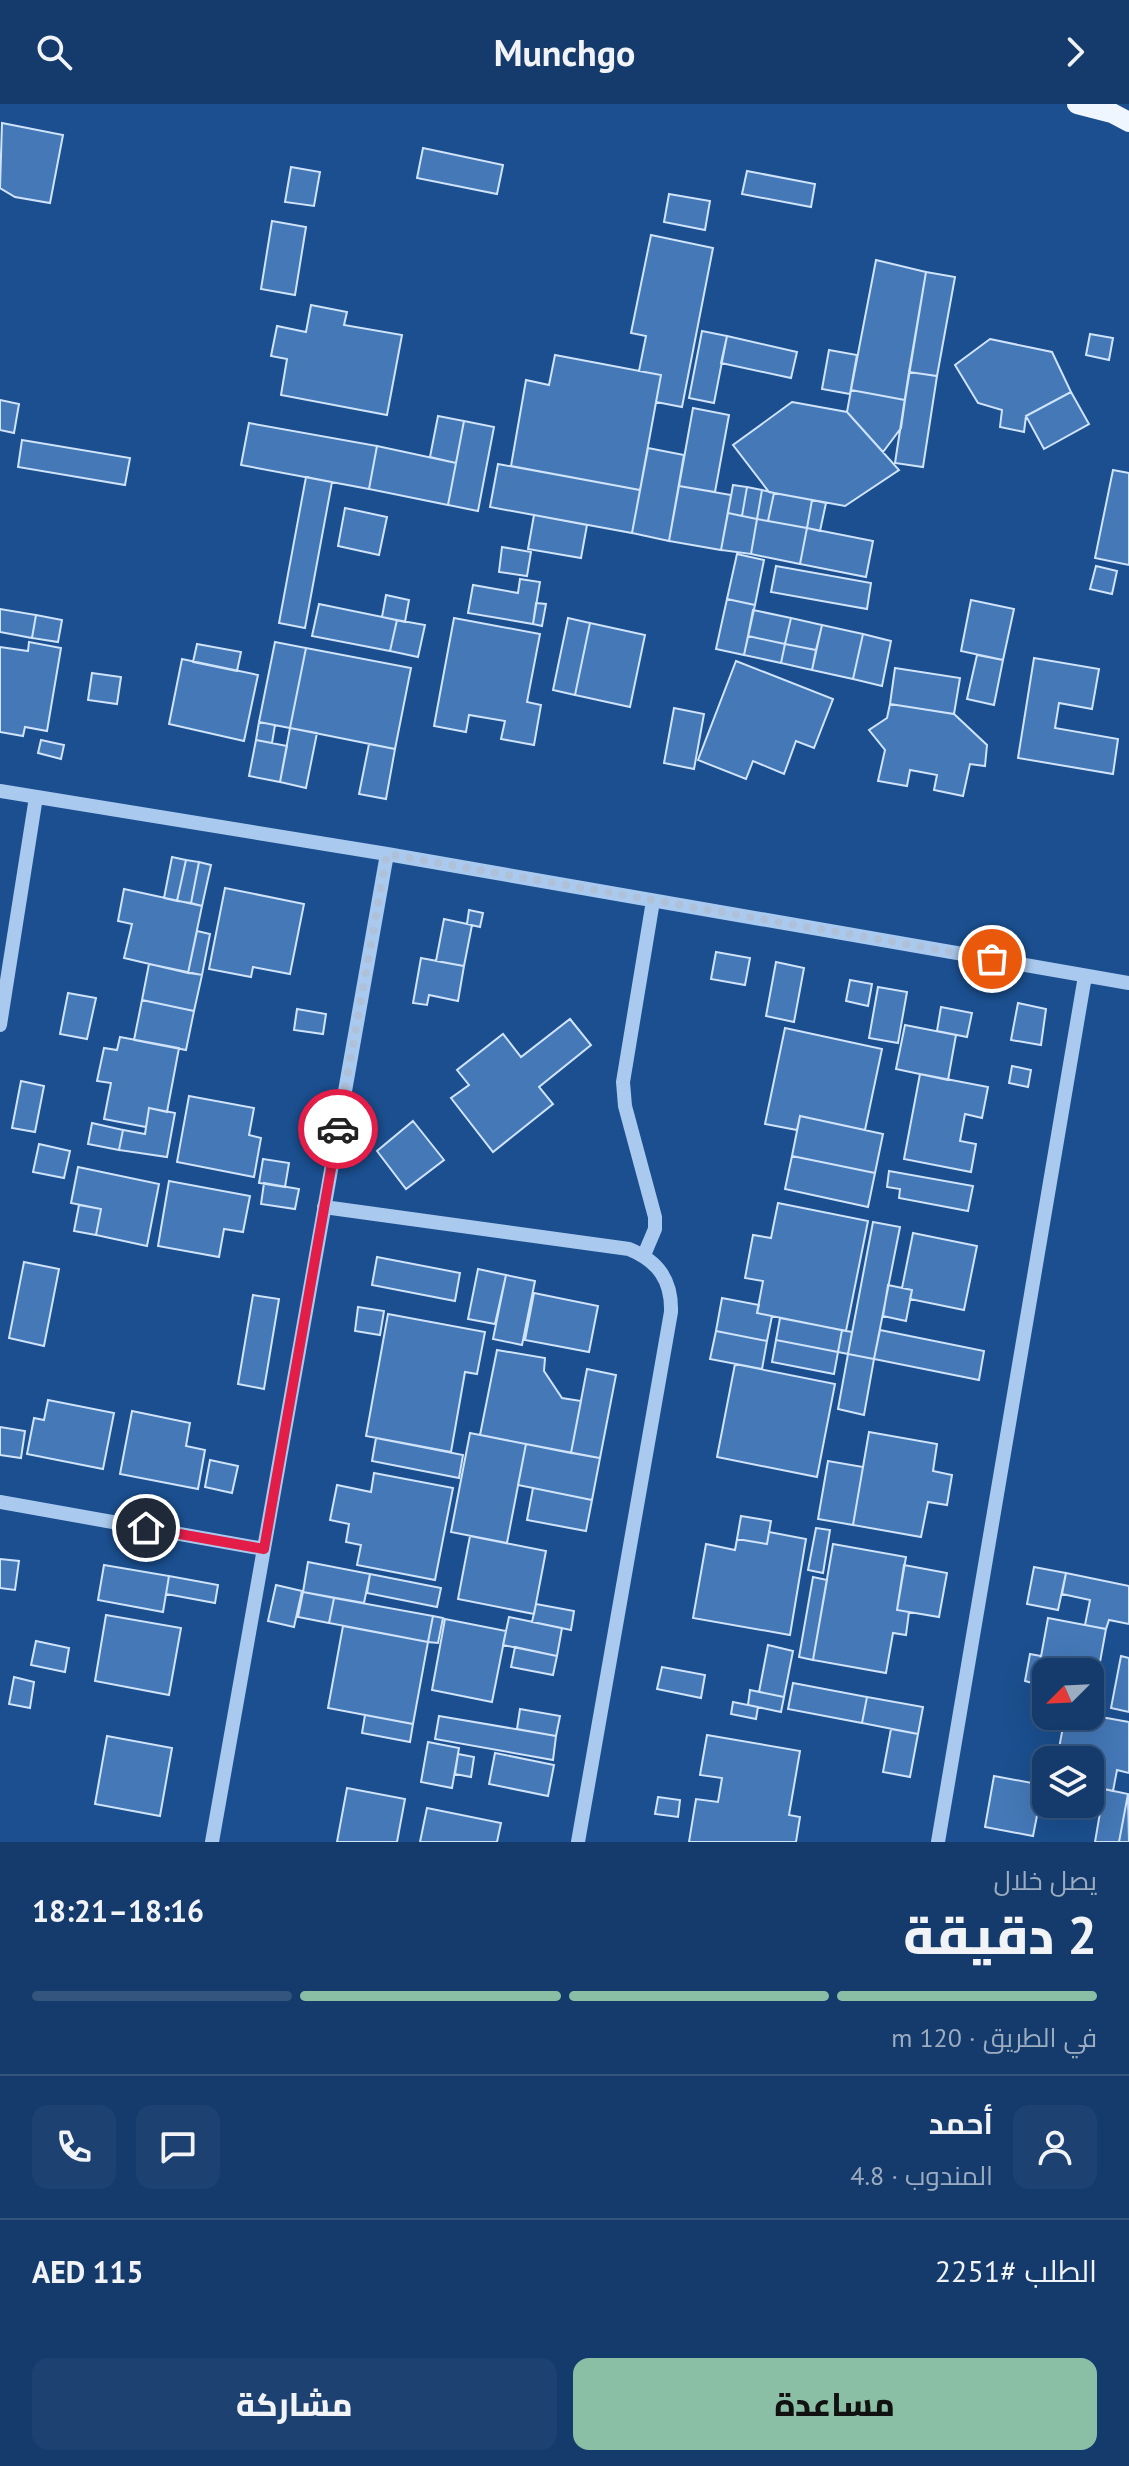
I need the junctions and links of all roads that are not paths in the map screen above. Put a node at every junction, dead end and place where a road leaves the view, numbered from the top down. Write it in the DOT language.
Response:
graph roads {
  1 [pos="1077,104"];
  2 [pos="1129,120"];
  3 [pos="0,791"];
  4 [pos="36,797"];
  5 [pos="387,854"];
  6 [pos="653,901"];
  7 [pos="1085,976"];
  8 [pos="1129,983"];
  9 [pos="0,1025"];
  10 [pos="324,1207"];
  11 [pos="644,1255"];
  12 [pos="0,1502"];
  13 [pos="264,1549"];
  14 [pos="212,1842"];
  15 [pos="578,1842"];
  16 [pos="938,1842"];
  1 -- 2 [label="main road"];
  3 -- 4 [label="street"];
  4 -- 5 [label="street"];
  4 -- 9 [label="street"];
  5 -- 6 [label="street"];
  5 -- 10 [label="street"];
  6 -- 7 [label="street"];
  6 -- 11 [label="street"];
  7 -- 8 [label="street"];
  7 -- 16 [label="street"];
  10 -- 11 [label="street"];
  10 -- 13 [label="street"];
  11 -- 15 [label="street"];
  12 -- 13 [label="street"];
  13 -- 14 [label="street"];
}
